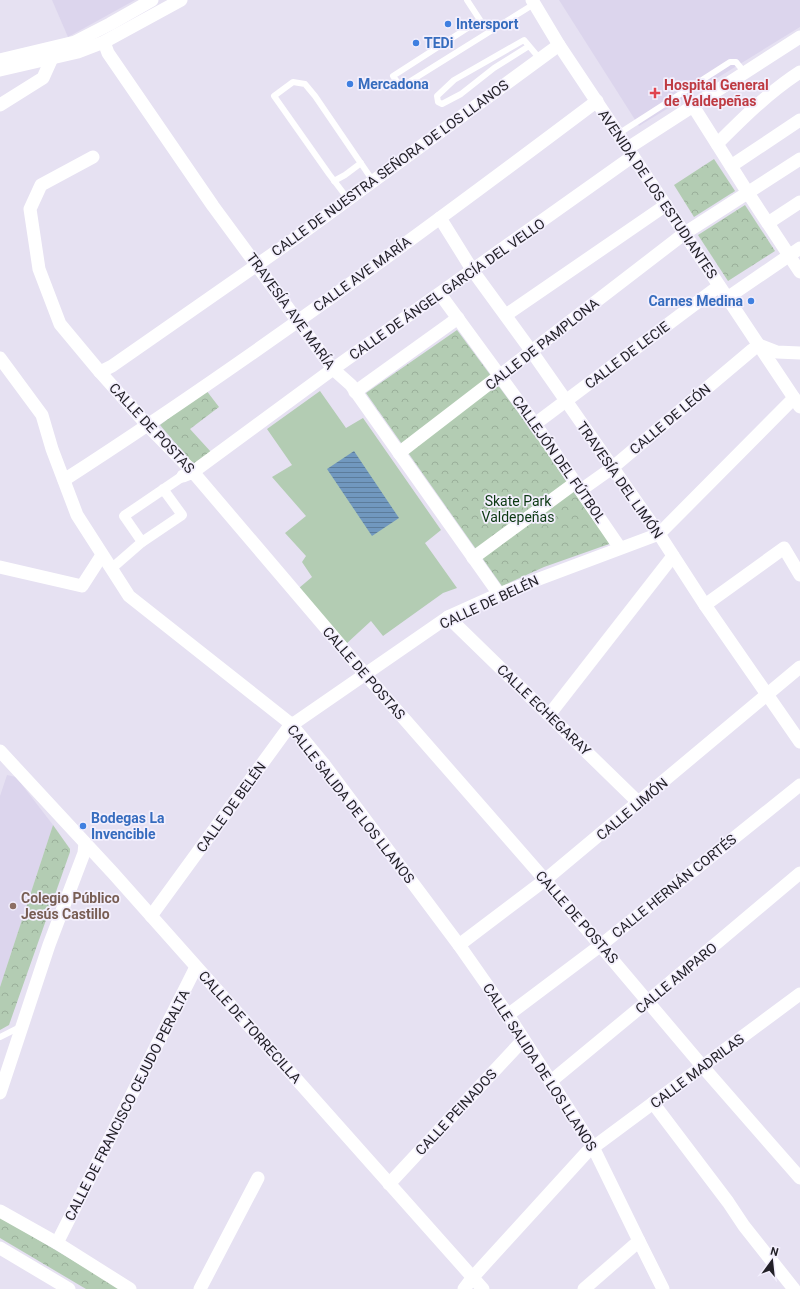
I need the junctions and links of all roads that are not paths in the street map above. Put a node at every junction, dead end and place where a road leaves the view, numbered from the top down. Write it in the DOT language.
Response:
graph roads {
  1 [pos="152,0"];
  2 [pos="181,0"];
  3 [pos="467,0"];
  4 [pos="533,2"];
  5 [pos="800,37"];
  6 [pos="104,42"];
  7 [pos="559,45"];
  8 [pos="529,46"];
  9 [pos="52,58"];
  10 [pos="540,59"];
  11 [pos="0,60"];
  12 [pos="0,70"];
  13 [pos="745,72"];
  14 [pos="800,72"];
  15 [pos="597,101"];
  16 [pos="0,105"];
  17 [pos="694,106"];
  18 [pos="800,120"];
  19 [pos="618,134"];
  20 [pos="717,144"];
  21 [pos="631,152"];
  22 [pos="92,157"];
  23 [pos="800,159"];
  24 [pos="361,163"];
  25 [pos="731,166"];
  26 [pos="334,181"];
  27 [pos="373,181"];
  28 [pos="748,193"];
  29 [pos="348,199"];
  30 [pos="800,202"];
  31 [pos="666,205"];
  32 [pos="440,218"];
  33 [pos="768,223"];
  34 [pos="685,234"];
  35 [pos="795,252"];
  36 [pos="256,265"];
  37 [pos="473,270"];
  38 [pos="800,272"];
  39 [pos="719,286"];
  40 [pos="440,294"];
  41 [pos="726,298"];
  42 [pos="456,315"];
  43 [pos="506,315"];
  44 [pos="297,320"];
  45 [pos="759,346"];
  46 [pos="532,352"];
  47 [pos="800,353"];
  48 [pos="0,358"];
  49 [pos="333,369"];
  50 [pos="100,372"];
  51 [pos="500,376"];
  52 [pos="353,389"];
  53 [pos="566,402"];
  54 [pos="797,402"];
  55 [pos="535,424"];
  56 [pos="148,426"];
  57 [pos="399,453"];
  58 [pos="612,468"];
  59 [pos="188,474"];
  60 [pos="64,480"];
  61 [pos="578,486"];
  62 [pos="163,488"];
  63 [pos="659,534"];
  64 [pos="142,542"];
  65 [pos="620,548"];
  66 [pos="102,554"];
  67 [pos="673,556"];
  68 [pos="473,558"];
  69 [pos="0,567"];
  70 [pos="111,569"];
  71 [pos="800,575"];
  72 [pos="499,594"];
  73 [pos="705,605"];
  74 [pos="448,617"];
  75 [pos="800,667"];
  76 [pos="365,674"];
  77 [pos="767,695"];
  78 [pos="549,715"];
  79 [pos="291,724"];
  80 [pos="800,742"];
  81 [pos="0,744"];
  82 [pos="0,751"];
  83 [pos="0,764"];
  84 [pos="15,767"];
  85 [pos="33,785"];
  86 [pos="800,785"];
  87 [pos="639,803"];
  88 [pos="85,843"];
  89 [pos="800,873"];
  90 [pos="545,880"];
  91 [pos="151,916"];
  92 [pos="459,945"];
  93 [pos="601,945"];
  94 [pos="196,967"];
  95 [pos="800,994"];
  96 [pos="648,1001"];
  97 [pos="508,1015"];
  98 [pos="22,1026"];
  99 [pos="0,1038"];
  100 [pos="523,1040"];
  101 [pos="703,1067"];
  102 [pos="550,1082"];
  103 [pos="0,1093"];
  104 [pos="654,1103"];
  105 [pos="594,1147"];
  106 [pos="258,1178"];
  107 [pos="800,1178"];
  108 [pos="389,1184"];
  109 [pos="0,1211"];
  110 [pos="639,1241"];
  111 [pos="57,1243"];
  112 [pos="0,1248"];
  113 [pos="473,1277"];
  114 [pos="70,1289"];
  115 [pos="130,1289"];
  116 [pos="200,1289"];
  117 [pos="464,1289"];
  118 [pos="483,1289"];
  119 [pos="584,1289"];
  120 [pos="663,1289"];
  121 [pos="794,1289"];
  1 -- 11 [label="street"];
  2 -- 6 [label="street"];
  3 -- 4 [label="lane"];
  4 -- 7 [label="street, AVENIDA DE LOS ESTUDIANTES"];
  5 -- 13 [label="street, CALLE DE ÁNGEL GARCÍA DEL VELLO"];
  6 -- 9 [label="street"];
  6 -- 36 [label="street, TRAVESÍA AVE MARÍA"];
  7 -- 10 [label="street, CALLE DE NUESTRA SEÑORA DE LOS LLANOS"];
  7 -- 15 [label="street, AVENIDA DE LOS ESTUDIANTES"];
  8 -- 8 [label="lane"];
  8 -- 10 [label="lane"];
  9 -- 12 [label="street"];
  9 -- 16 [label="street"];
  10 -- 27 [label="street, CALLE DE NUESTRA SEÑORA DE LOS LLANOS"];
  13 -- 17 [label="street, CALLE DE ÁNGEL GARCÍA DEL VELLO"];
  13 -- 19 [label="lane"];
  14 -- 20 [label="street"];
  15 -- 19 [label="street, AVENIDA DE LOS ESTUDIANTES"];
  15 -- 32 [label="street, CALLE AVE MARÍA"];
  17 -- 20 [label="street"];
  17 -- 21 [label="street, CALLE DE ÁNGEL GARCÍA DEL VELLO"];
  18 -- 25 [label="street"];
  19 -- 21 [label="street, AVENIDA DE LOS ESTUDIANTES"];
  20 -- 25 [label="street"];
  21 -- 31 [label="street, AVENIDA DE LOS ESTUDIANTES"];
  21 -- 37 [label="street, CALLE DE ÁNGEL GARCÍA DEL VELLO"];
  22 -- 50 [label="street, CALLE DE POSTAS"];
  23 -- 28 [label="street, CALLE DE PAMPLONA"];
  24 -- 26 [label="lane"];
  24 -- 26 [label="lane"];
  24 -- 27 [label="lane"];
  25 -- 28 [label="street"];
  26 -- 29 [label="lane"];
  27 -- 29 [label="street, CALLE DE NUESTRA SEÑORA DE LOS LLANOS"];
  28 -- 33 [label="street"];
  28 -- 34 [label="street, CALLE DE PAMPLONA"];
  29 -- 36 [label="street, CALLE DE NUESTRA SEÑORA DE LOS LLANOS"];
  30 -- 33 [label="street"];
  31 -- 34 [label="street, AVENIDA DE LOS ESTUDIANTES"];
  31 -- 43 [label="street"];
  32 -- 37 [label="street, TRAVESÍA DEL LIMÓN"];
  32 -- 44 [label="street, CALLE AVE MARÍA"];
  33 -- 35 [label="street"];
  34 -- 39 [label="street, AVENIDA DE LOS ESTUDIANTES"];
  34 -- 46 [label="street, CALLE DE PAMPLONA"];
  35 -- 38 [label="street"];
  35 -- 41 [label="street"];
  36 -- 44 [label="street, TRAVESÍA AVE MARÍA"];
  36 -- 50 [label="street, CALLE DE NUESTRA SEÑORA DE LOS LLANOS"];
  37 -- 40 [label="street, CALLE DE ÁNGEL GARCÍA DEL VELLO"];
  37 -- 43 [label="street, TRAVESÍA DEL LIMÓN"];
  39 -- 41 [label="street, AVENIDA DE LOS ESTUDIANTES"];
  39 -- 53 [label="street, CALLE DE LECIE"];
  40 -- 42 [label="street, CALLEJÓN DEL FÚTBOL"];
  40 -- 49 [label="street, CALLE DE ÁNGEL GARCÍA DEL VELLO"];
  41 -- 45 [label="street, AVENIDA DE LOS ESTUDIANTES"];
  42 -- 51 [label="street, CALLEJÓN DEL FÚTBOL"];
  42 -- 52 [label="street"];
  43 -- 46 [label="street, TRAVESÍA DEL LIMÓN"];
  44 -- 49 [label="street, TRAVESÍA AVE MARÍA"];
  44 -- 56 [label="street, CALLE AVE MARÍA"];
  45 -- 47 [label="street"];
  45 -- 54 [label="street, AVENIDA DE LOS ESTUDIANTES"];
  45 -- 58 [label="street, CALLE DE LEÓN"];
  46 -- 51 [label="street, CALLE DE PAMPLONA"];
  46 -- 53 [label="street, TRAVESÍA DEL LIMÓN"];
  48 -- 60 [label="street, CALLE SALIDA DE LOS LLANOS"];
  49 -- 52 [label="street, TRAVESÍA AVE MARÍA"];
  49 -- 59 [label="street, CALLE DE ÁNGEL GARCÍA DEL VELLO"];
  50 -- 56 [label="street, CALLE DE POSTAS"];
  51 -- 55 [label="street, CALLEJÓN DEL FÚTBOL"];
  51 -- 57 [label="street, CALLE DE PAMPLONA"];
  52 -- 57 [label="street, TRAVESÍA AVE MARÍA"];
  53 -- 55 [label="street, CALLE DE LECIE"];
  53 -- 58 [label="street, TRAVESÍA DEL LIMÓN"];
  54 -- 63 [label="street"];
  55 -- 61 [label="street, CALLEJÓN DEL FÚTBOL"];
  56 -- 59 [label="street, CALLE DE POSTAS"];
  56 -- 60 [label="street, CALLE AVE MARÍA"];
  57 -- 68 [label="street, TRAVESÍA AVE MARÍA"];
  58 -- 61 [label="street, CALLE DE LEÓN"];
  58 -- 63 [label="street, TRAVESÍA DEL LIMÓN"];
  59 -- 62 [label="street"];
  59 -- 76 [label="street, CALLE DE POSTAS"];
  60 -- 66 [label="street, CALLE SALIDA DE LOS LLANOS"];
  61 -- 65 [label="street, CALLEJÓN DEL FÚTBOL"];
  61 -- 68 [label="street, CALLE DE LEÓN"];
  62 -- 64 [label="street"];
  62 -- 64 [label="street"];
  63 -- 65 [label="street, CALLE DE BELÉN"];
  63 -- 67 [label="street, TRAVESÍA DEL LIMÓN"];
  64 -- 70 [label="street"];
  65 -- 72 [label="street, CALLE DE BELÉN"];
  66 -- 69 [label="street"];
  66 -- 70 [label="street, CALLE SALIDA DE LOS LLANOS"];
  67 -- 73 [label="street, TRAVESÍA DEL LIMÓN"];
  67 -- 78 [label="street"];
  68 -- 72 [label="street, TRAVESÍA AVE MARÍA"];
  70 -- 79 [label="street, CALLE SALIDA DE LOS LLANOS"];
  71 -- 73 [label="street"];
  72 -- 74 [label="street, CALLE DE BELÉN"];
  73 -- 77 [label="street, TRAVESÍA DEL LIMÓN"];
  74 -- 76 [label="street, CALLE DE BELÉN"];
  74 -- 78 [label="street, CALLE ECHEGARAY"];
  75 -- 77 [label="street, CALLE LIMÓN"];
  76 -- 79 [label="street, CALLE DE BELÉN"];
  76 -- 90 [label="street, CALLE DE POSTAS"];
  77 -- 80 [label="street, TRAVESÍA DEL LIMÓN"];
  77 -- 87 [label="street, CALLE LIMÓN"];
  78 -- 87 [label="street, CALLE ECHEGARAY"];
  79 -- 91 [label="street, CALLE DE BELÉN"];
  79 -- 92 [label="street, CALLE SALIDA DE LOS LLANOS"];
  81 -- 85 [label="street"];
  82 -- 84 [label="street, CALLE DE TORRECILLA"];
  83 -- 84 [label="street"];
  84 -- 85 [label="street, CALLE DE TORRECILLA"];
  85 -- 88 [label="street, CALLE DE TORRECILLA"];
  86 -- 93 [label="street, CALLE HERNÁN CORTÉS"];
  87 -- 90 [label="street, CALLE LIMÓN"];
  88 -- 91 [label="street, CALLE DE TORRECILLA"];
  88 -- 98 [label="street"];
  89 -- 96 [label="street, CALLE AMPARO"];
  90 -- 92 [label="street, CALLE LIMÓN"];
  90 -- 93 [label="street, CALLE DE POSTAS"];
  91 -- 94 [label="street, CALLE DE TORRECILLA"];
  92 -- 97 [label="street, CALLE SALIDA DE LOS LLANOS"];
  93 -- 96 [label="street, CALLE DE POSTAS"];
  93 -- 97 [label="street, CALLE HERNÁN CORTÉS"];
  94 -- 108 [label="street, CALLE DE TORRECILLA"];
  94 -- 111 [label="street, CALLE DE FRANCISCO CEJUDO PERALTA"];
  95 -- 101 [label="street, CALLE MADRILAS"];
  96 -- 101 [label="street, CALLE DE POSTAS"];
  96 -- 102 [label="street, CALLE AMPARO"];
  97 -- 100 [label="street, CALLE SALIDA DE LOS LLANOS"];
  98 -- 99 [label="lane"];
  98 -- 103 [label="street"];
  100 -- 102 [label="street, CALLE SALIDA DE LOS LLANOS"];
  100 -- 108 [label="street, CALLE PEINADOS"];
  101 -- 104 [label="street, CALLE MADRILAS"];
  101 -- 107 [label="street, CALLE DE POSTAS"];
  102 -- 105 [label="street, CALLE SALIDA DE LOS LLANOS"];
  104 -- 105 [label="street, CALLE MADRILAS"];
  104 -- 121 [label="street"];
  105 -- 110 [label="street, CALLE SALIDA DE LOS LLANOS"];
  105 -- 113 [label="street, CALLE MADRILAS"];
  106 -- 116 [label="street"];
  108 -- 113 [label="street, CALLE DE TORRECILLA"];
  109 -- 111 [label="street"];
  110 -- 119 [label="street"];
  110 -- 120 [label="street, CALLE SALIDA DE LOS LLANOS"];
  111 -- 115 [label="street"];
  112 -- 114 [label="street"];
  113 -- 117 [label="street, CALLE MADRILAS"];
  113 -- 118 [label="street, CALLE DE TORRECILLA"];
}
